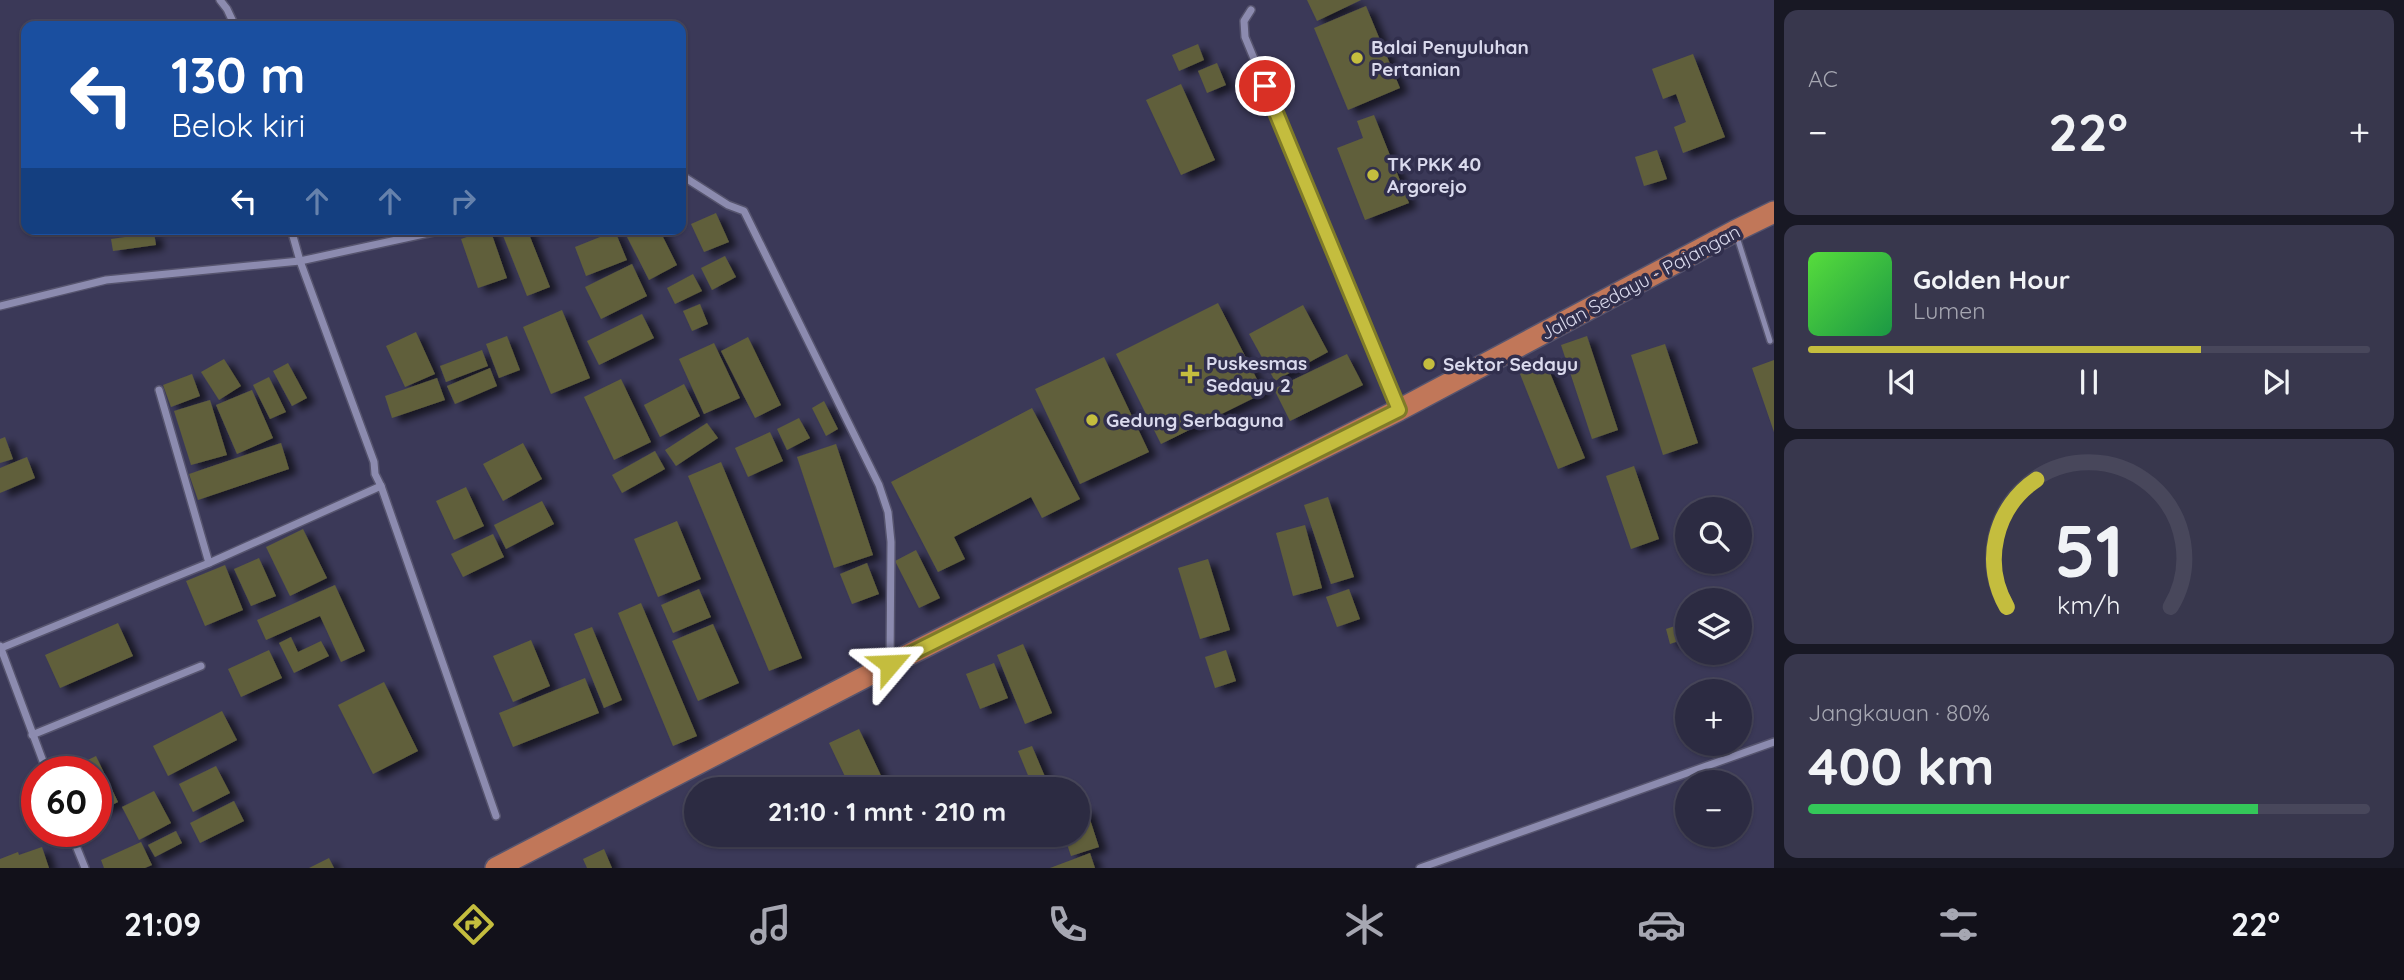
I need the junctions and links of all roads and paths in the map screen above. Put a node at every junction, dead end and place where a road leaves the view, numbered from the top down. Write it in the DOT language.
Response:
graph roads {
  1 [pos="220,0"];
  2 [pos="1251,10"];
  3 [pos="233,21"];
  4 [pos="686,178"];
  5 [pos="1774,212"];
  6 [pos="1735,231"];
  7 [pos="293,235"];
  8 [pos="419,235"];
  9 [pos="300,261"];
  10 [pos="0,306"];
  11 [pos="1770,341"];
  12 [pos="159,390"];
  13 [pos="1399,410"];
  14 [pos="381,486"];
  15 [pos="209,564"];
  16 [pos="0,647"];
  17 [pos="890,664"];
  18 [pos="201,666"];
  19 [pos="32,735"];
  20 [pos="1774,742"];
  21 [pos="41,756"];
  22 [pos="496,816"];
  23 [pos="76,847"];
  24 [pos="85,868"];
  25 [pos="496,868"];
  26 [pos="1420,868"];
  1 -- 3 [label="street"];
  2 -- 13 [label="street"];
  4 -- 17 [label="street"];
  5 -- 6 [label="main road, Jalan Sedayu - Pajangan"];
  6 -- 11 [label="lane"];
  6 -- 13 [label="main road, Jalan Sedayu - Pajangan"];
  7 -- 9 [label="street"];
  8 -- 9 [label="street"];
  9 -- 10 [label="street"];
  9 -- 14 [label="street"];
  12 -- 15 [label="street"];
  13 -- 17 [label="main road, Jalan Sedayu - Pajangan"];
  14 -- 15 [label="street"];
  14 -- 22 [label="street"];
  15 -- 16 [label="street"];
  16 -- 19 [label="street"];
  17 -- 25 [label="main road, Jalan Sedayu - Pajangan"];
  18 -- 19 [label="street"];
  19 -- 21 [label="street"];
  20 -- 26 [label="street"];
  23 -- 24 [label="street"];
}
